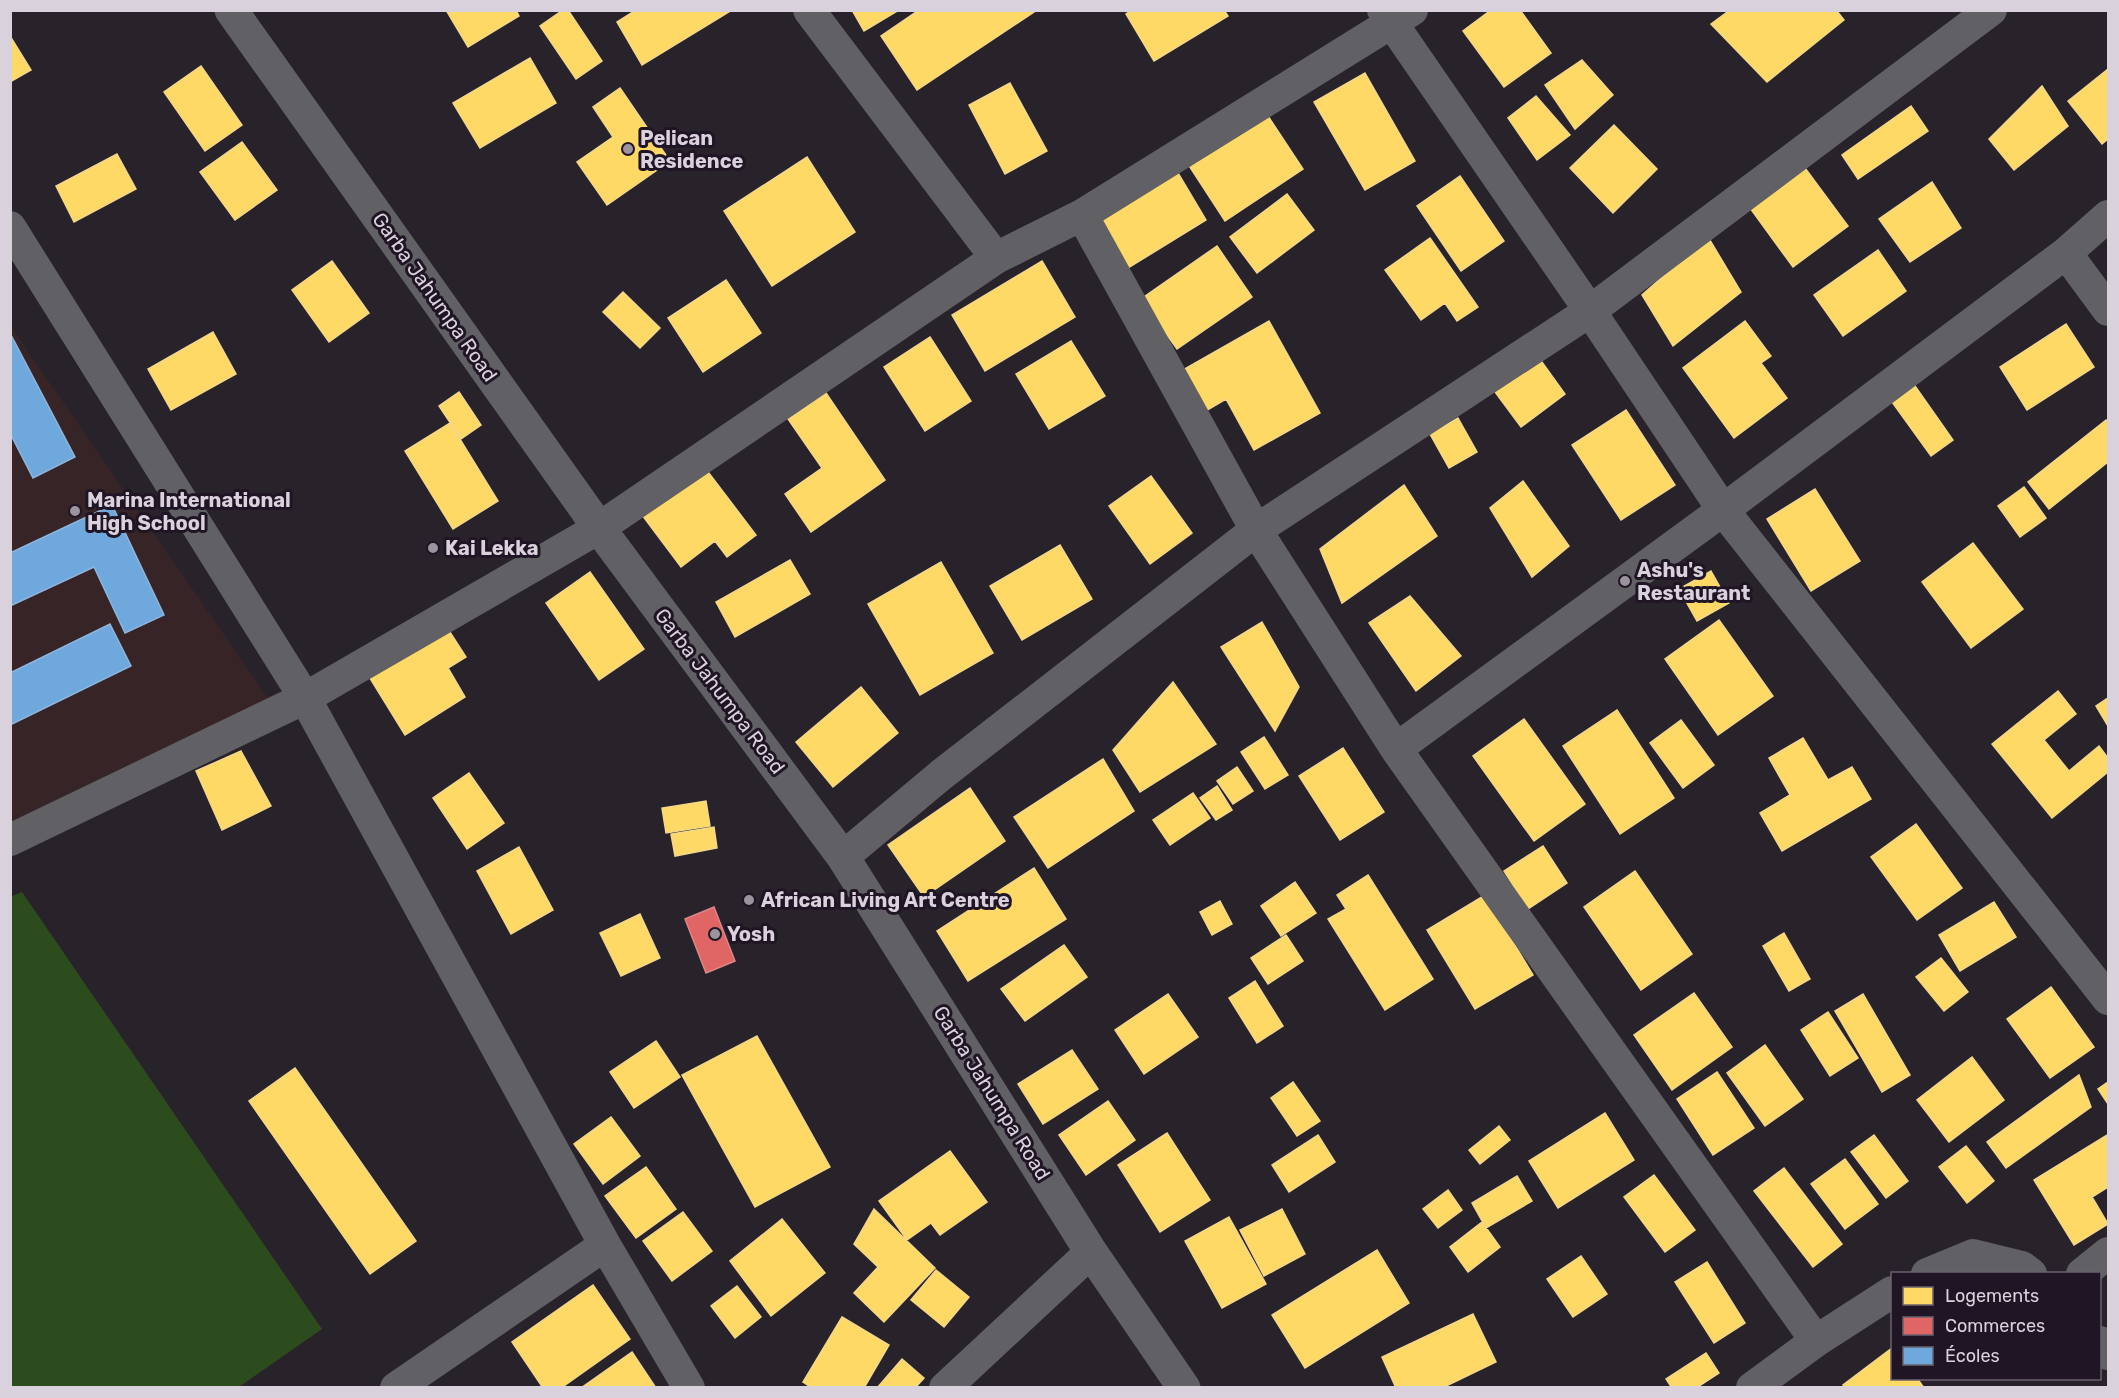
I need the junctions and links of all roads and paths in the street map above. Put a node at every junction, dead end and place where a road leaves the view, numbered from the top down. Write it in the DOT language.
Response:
graph roads {
  1 [pos="231,10"];
  2 [pos="809,10"];
  3 [pos="1991,10"];
  4 [pos="1396,15"];
  5 [pos="1082,215"];
  6 [pos="2109,216"];
  7 [pos="10,227"];
  8 [pos="2066,254"];
  9 [pos="996,258"];
  10 [pos="2109,310"];
  11 [pos="1590,311"];
  12 [pos="1723,510"];
  13 [pos="599,528"];
  14 [pos="1256,530"];
  15 [pos="305,698"];
  16 [pos="1396,749"];
  17 [pos="10,840"];
  18 [pos="843,857"];
  19 [pos="2109,999"];
  20 [pos="605,1245"];
  21 [pos="1091,1252"];
  22 [pos="2109,1253"];
  23 [pos="1932,1272"];
  24 [pos="2028,1272"];
  25 [pos="2085,1272"];
  26 [pos="1891,1293"];
  27 [pos="1816,1341"];
  28 [pos="396,1388"];
  29 [pos="689,1388"];
  30 [pos="945,1388"];
  31 [pos="1184,1388"];
  32 [pos="1752,1388"];
  1 -- 13 [label="street, Garba Jahumpa Road"];
  2 -- 9 [label="street"];
  3 -- 11 [label="street"];
  4 -- 5 [label="street"];
  4 -- 11 [label="street"];
  5 -- 9 [label="street"];
  5 -- 14 [label="street"];
  6 -- 8 [label="street"];
  7 -- 15 [label="street"];
  8 -- 10 [label="street"];
  8 -- 12 [label="street"];
  9 -- 13 [label="street"];
  11 -- 12 [label="street"];
  11 -- 14 [label="street"];
  12 -- 16 [label="street"];
  12 -- 19 [label="street"];
  13 -- 15 [label="street"];
  13 -- 18 [label="street, Garba Jahumpa Road"];
  14 -- 16 [label="street"];
  14 -- 18 [label="street"];
  15 -- 17 [label="street"];
  15 -- 20 [label="street"];
  16 -- 27 [label="street"];
  18 -- 21 [label="street, Garba Jahumpa Road"];
  20 -- 28 [label="street"];
  20 -- 29 [label="street"];
  21 -- 30 [label="street"];
  21 -- 31 [label="street, Garba Jahumpa Road"];
  22 -- 25 [label="street"];
  23 -- 24 [label="street"];
  26 -- 27 [label="street"];
  27 -- 32 [label="street"];
}
